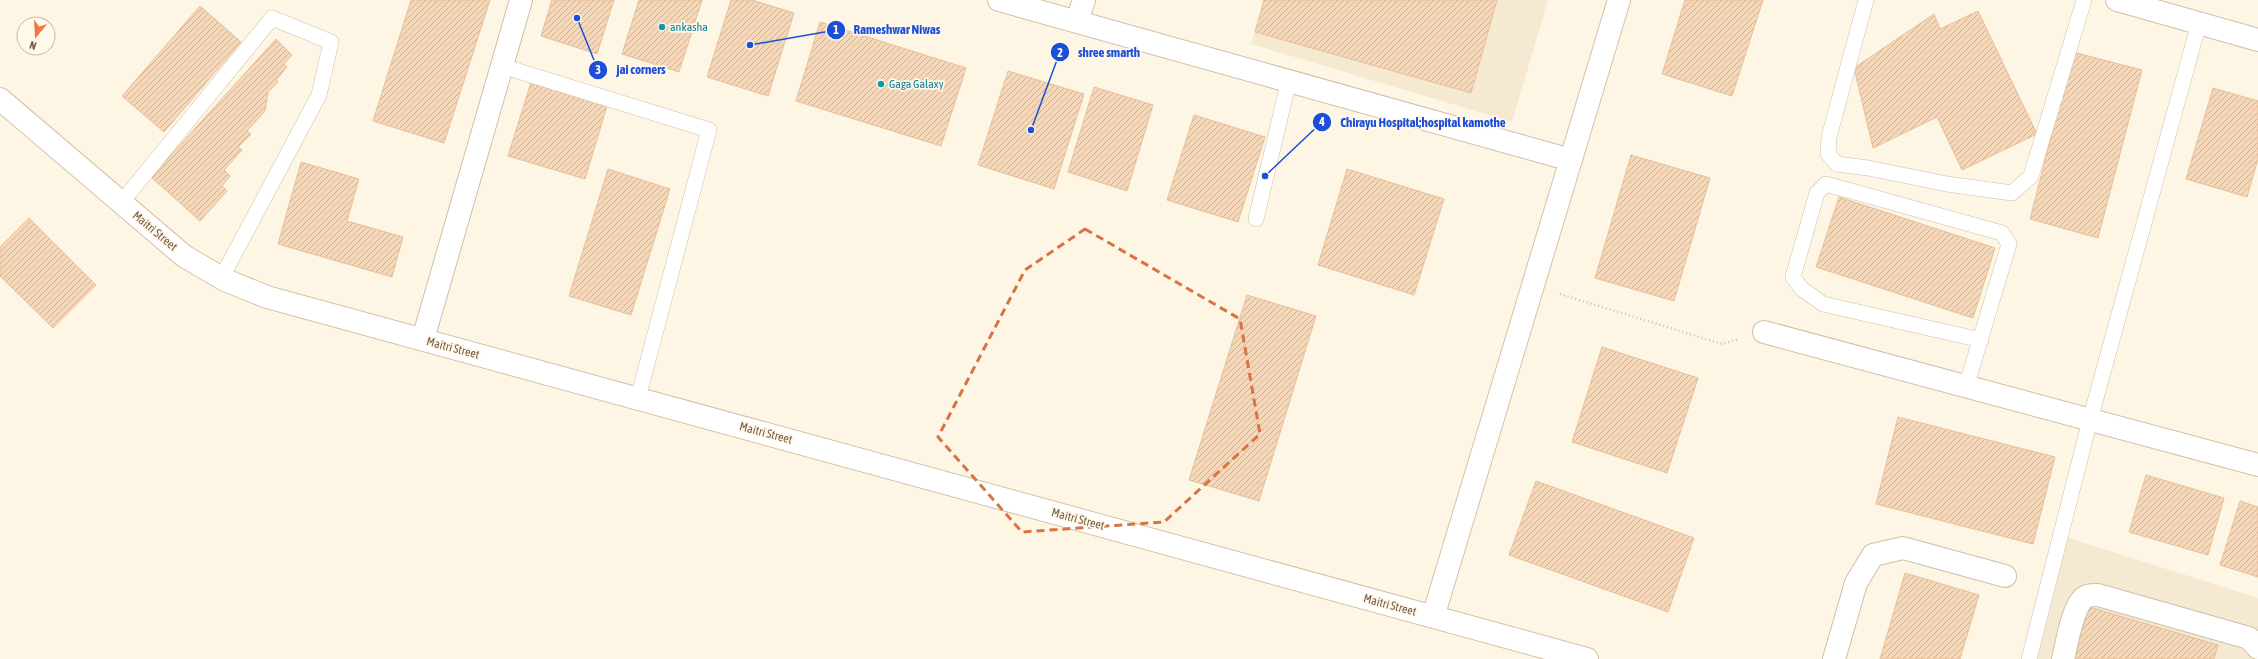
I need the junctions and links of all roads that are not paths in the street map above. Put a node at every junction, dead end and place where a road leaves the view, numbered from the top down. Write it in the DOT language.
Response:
graph roads {
  1 [pos="522,0"];
  2 [pos="999,0"];
  3 [pos="1084,0"];
  4 [pos="1619,0"];
  5 [pos="1866,0"];
  6 [pos="2084,0"];
  7 [pos="2117,0"];
  8 [pos="1078,21"];
  9 [pos="2199,23"];
  10 [pos="2258,40"];
  11 [pos="502,66"];
  12 [pos="1289,80"];
  13 [pos="0,99"];
  14 [pos="1571,160"];
  15 [pos="121,203"];
  16 [pos="1256,219"];
  17 [pos="222,277"];
  18 [pos="1764,332"];
  19 [pos="423,339"];
  20 [pos="1981,340"];
  21 [pos="1966,387"];
  22 [pos="638,398"];
  23 [pos="2090,420"];
  24 [pos="2258,465"];
  25 [pos="2005,576"];
  26 [pos="1433,617"];
  27 [pos="2258,648"];
  28 [pos="1587,659"];
  29 [pos="1834,659"];
  30 [pos="2030,659"];
  31 [pos="2063,659"];
  1 -- 11 [label="street"];
  2 -- 8 [label="street"];
  3 -- 8 [label="street"];
  4 -- 14 [label="street"];
  5 -- 6 [label="lane"];
  7 -- 9 [label="street"];
  8 -- 12 [label="street"];
  9 -- 10 [label="street"];
  9 -- 23 [label="lane"];
  11 -- 19 [label="street"];
  11 -- 22 [label="lane"];
  12 -- 14 [label="street"];
  12 -- 16 [label="lane"];
  13 -- 15 [label="street, Maitri Street"];
  14 -- 26 [label="street"];
  15 -- 17 [label="street, Maitri Street"];
  15 -- 17 [label="lane"];
  17 -- 19 [label="street, Maitri Street"];
  18 -- 21 [label="street"];
  19 -- 22 [label="street, Maitri Street"];
  20 -- 20 [label="lane"];
  20 -- 21 [label="lane"];
  21 -- 23 [label="street"];
  22 -- 26 [label="street, Maitri Street"];
  23 -- 24 [label="street"];
  23 -- 30 [label="lane"];
  25 -- 29 [label="street"];
  26 -- 28 [label="street, Maitri Street"];
  27 -- 31 [label="street"];
}
